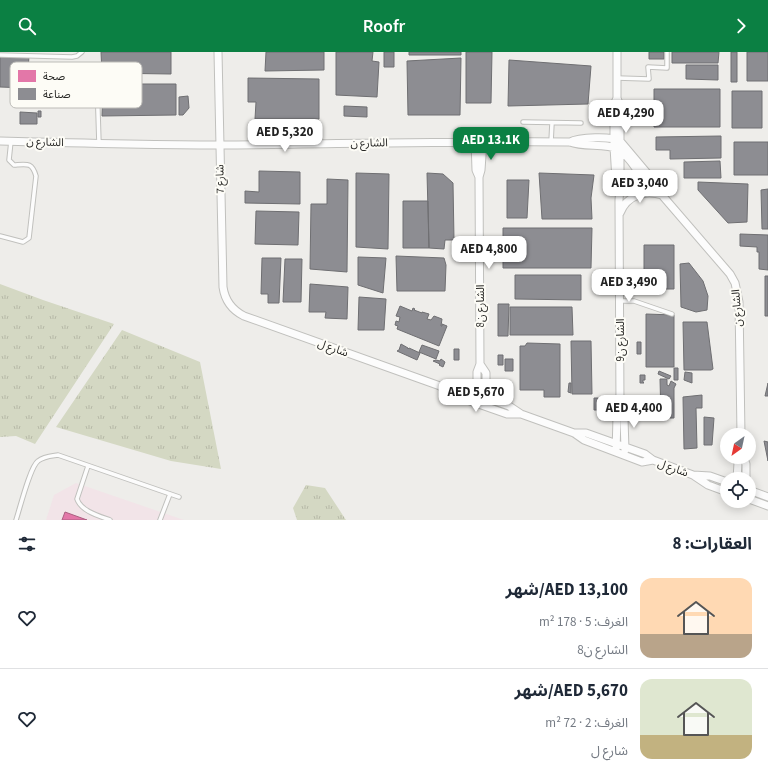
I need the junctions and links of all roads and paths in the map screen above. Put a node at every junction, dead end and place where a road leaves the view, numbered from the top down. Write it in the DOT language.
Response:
graph roads {
  1 [pos="82,52"];
  2 [pos="218,52"];
  3 [pos="617,52"];
  4 [pos="667,52"];
  5 [pos="0,55"];
  6 [pos="617,78"];
  7 [pos="98,108"];
  8 [pos="523,122"];
  9 [pos="552,123"];
  10 [pos="581,123"];
  11 [pos="617,140"];
  12 [pos="0,141"];
  13 [pos="10,141"];
  14 [pos="479,141"];
  15 [pos="551,142"];
  16 [pos="570,142"];
  17 [pos="99,144"];
  18 [pos="220,144"];
  19 [pos="617,149"];
  20 [pos="655,187"];
  21 [pos="663,195"];
  22 [pos="619,217"];
  23 [pos="0,236"];
  24 [pos="620,301"];
  25 [pos="229,304"];
  26 [pos="672,314"];
  27 [pos="480,364"];
  28 [pos="440,386"];
  29 [pos="476,395"];
  30 [pos="486,398"];
  31 [pos="477,404"];
  32 [pos="486,407"];
  33 [pos="620,407"];
  34 [pos="521,414"];
  35 [pos="741,428"];
  36 [pos="574,433"];
  37 [pos="616,444"];
  38 [pos="625,447"];
  39 [pos="616,452"];
  40 [pos="624,455"];
  41 [pos="653,460"];
  42 [pos="88,466"];
  43 [pos="693,475"];
  44 [pos="720,480"];
  45 [pos="720,489"];
  46 [pos="756,493"];
  47 [pos="170,494"];
  48 [pos="179,497"];
  49 [pos="768,497"];
  50 [pos="756,502"];
  51 [pos="768,506"];
  52 [pos="16,520"];
  53 [pos="110,520"];
  54 [pos="160,520"];
  1 -- 5 [label="lane"];
  2 -- 18 [label="street, شارع 7"];
  3 -- 6 [label="street, الشارع ن9"];
  4 -- 6 [label="lane"];
  6 -- 11 [label="street, الشارع ن9"];
  7 -- 17 [label="lane"];
  8 -- 9 [label="lane"];
  9 -- 10 [label="lane"];
  9 -- 15 [label="lane"];
  11 -- 16 [label="street, الشارع ن"];
  11 -- 19 [label="street, الشارع ن9"];
  11 -- 20 [label="street, الشارع ن"];
  12 -- 13 [label="street, الشارع ن"];
  13 -- 17 [label="street, الشارع ن"];
  13 -- 23 [label="lane"];
  14 -- 15 [label="street, الشارع ن"];
  14 -- 18 [label="street, الشارع ن"];
  14 -- 27 [label="street, الشارع ن8"];
  15 -- 16 [label="street, الشارع ن"];
  16 -- 19 [label="street, الشارع ن"];
  17 -- 18 [label="street, الشارع ن"];
  18 -- 25 [label="street, شارع 7"];
  19 -- 20 [label="street, الشارع ن"];
  19 -- 22 [label="street, الشارع ن9"];
  20 -- 21 [label="street, الشارع ن"];
  21 -- 22 [label="street"];
  21 -- 35 [label="street, الشارع ن"];
  22 -- 24 [label="street, الشارع ن9"];
  24 -- 26 [label="lane"];
  24 -- 33 [label="street, الشارع ن9"];
  25 -- 28 [label="street, شارع ل"];
  27 -- 29 [label="street, الشارع ن8"];
  27 -- 30 [label="street, الشارع ن8"];
  28 -- 29 [label="street, شارع ل"];
  28 -- 31 [label="street, شارع ل"];
  29 -- 30 [label="street, شارع ل"];
  29 -- 31 [label="street, الشارع ن8"];
  30 -- 32 [label="street, الشارع ن8"];
  30 -- 34 [label="street, شارع ل"];
  31 -- 32 [label="street, شارع ل"];
  32 -- 34 [label="street, شارع ل"];
  33 -- 37 [label="street, الشارع ن9"];
  33 -- 38 [label="street, الشارع ن9"];
  34 -- 36 [label="street, شارع ل"];
  36 -- 37 [label="street, شارع ل"];
  36 -- 39 [label="street, شارع ل"];
  37 -- 38 [label="street, شارع ل"];
  37 -- 39 [label="street, الشارع ن9"];
  38 -- 40 [label="street, الشارع ن9"];
  38 -- 41 [label="street, شارع ل"];
  39 -- 40 [label="street, شارع ل"];
  40 -- 41 [label="street, شارع ل"];
  41 -- 43 [label="street, شارع ل"];
  42 -- 47 [label="lane"];
  42 -- 52 [label="lane"];
  42 -- 53 [label="lane"];
  43 -- 44 [label="street, شارع ل"];
  43 -- 45 [label="street, شارع ل"];
  46 -- 49 [label="street"];
  47 -- 48 [label="lane"];
  47 -- 54 [label="lane"];
  50 -- 51 [label="street"];
}
